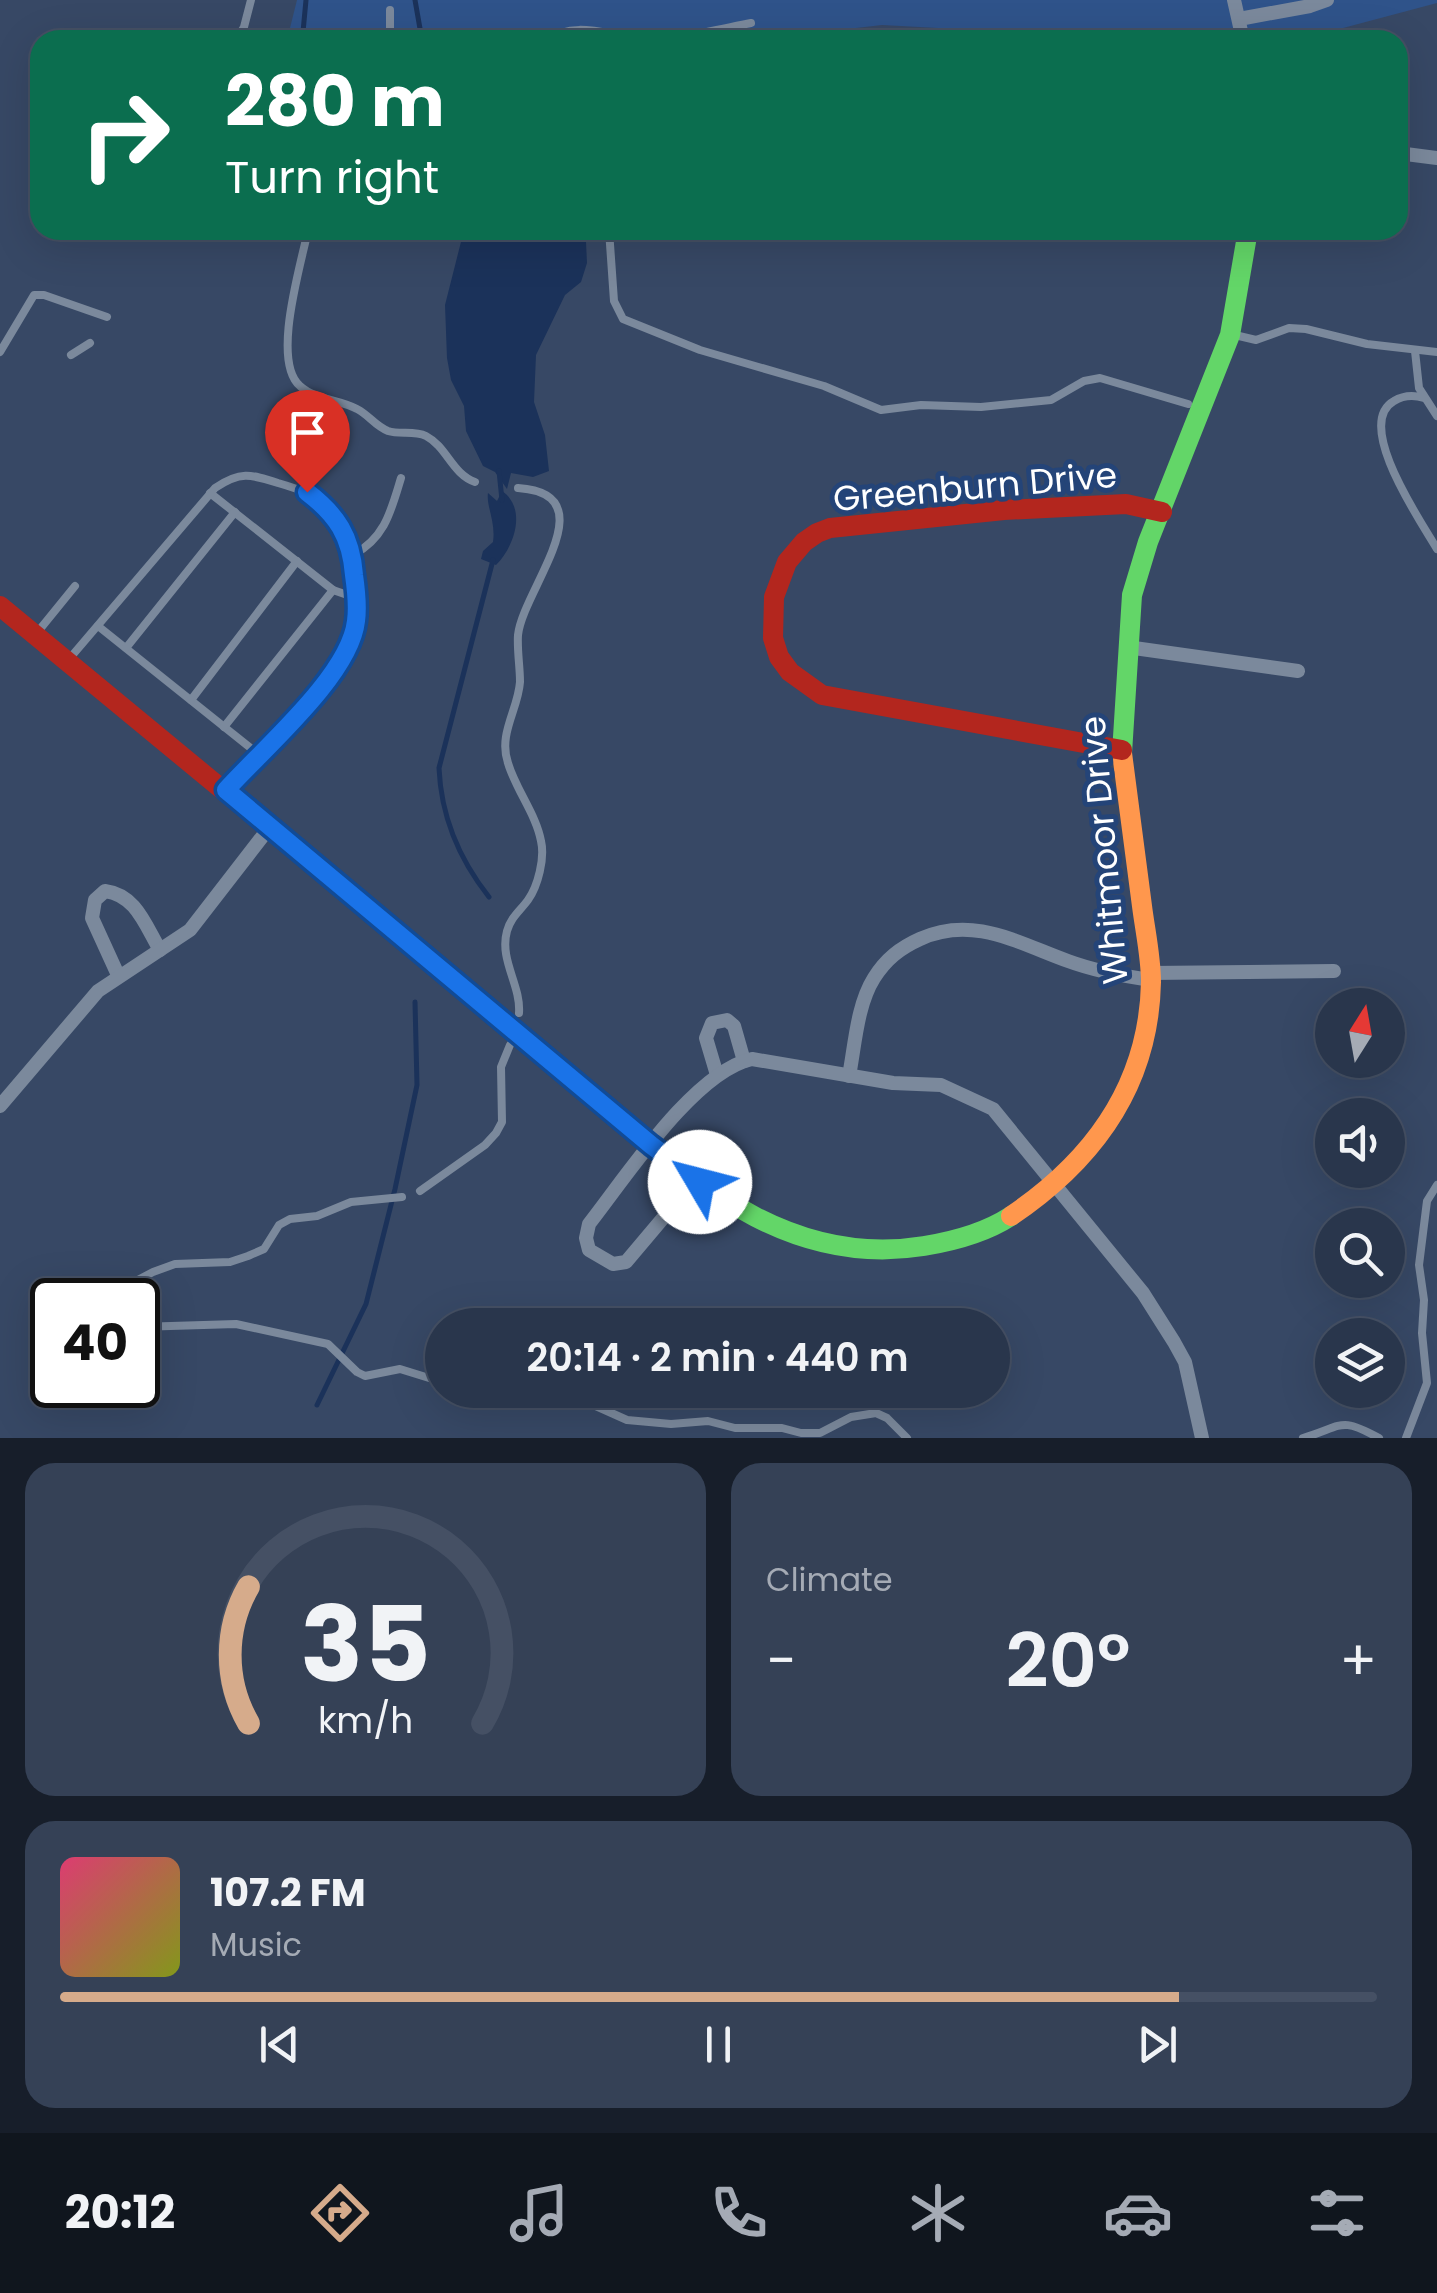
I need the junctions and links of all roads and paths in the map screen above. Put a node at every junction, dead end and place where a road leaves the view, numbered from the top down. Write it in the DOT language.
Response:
graph roads {
  1 [pos="251,0"];
  2 [pos="1234,0"];
  3 [pos="1327,0"];
  4 [pos="390,10"];
  5 [pos="1239,18"];
  6 [pos="751,23"];
  7 [pos="242,30"];
  8 [pos="390,30"];
  9 [pos="712,30"];
  10 [pos="1241,30"];
  11 [pos="1408,154"];
  12 [pos="1437,158"];
  13 [pos="306,240"];
  14 [pos="609,240"];
  15 [pos="1246,240"];
  16 [pos="107,317"];
  17 [pos="1239,336"];
  18 [pos="90,343"];
  19 [pos="1414,351"];
  20 [pos="0,352"];
  21 [pos="1437,352"];
  22 [pos="71,356"];
  23 [pos="1424,398"];
  24 [pos="1188,404"];
  25 [pos="1437,416"];
  26 [pos="401,478"];
  27 [pos="475,482"];
  28 [pos="518,488"];
  29 [pos="210,493"];
  30 [pos="234,512"];
  31 [pos="1162,512"];
  32 [pos="1437,550"];
  33 [pos="353,554"];
  34 [pos="297,562"];
  35 [pos="75,586"];
  36 [pos="332,590"];
  37 [pos="356,598"];
  38 [pos="0,606"];
  39 [pos="98,626"];
  40 [pos="36,634"];
  41 [pos="1128,647"];
  42 [pos="126,648"];
  43 [pos="67,661"];
  44 [pos="1298,671"];
  45 [pos="191,700"];
  46 [pos="224,726"];
  47 [pos="1122,750"];
  48 [pos="258,754"];
  49 [pos="226,790"];
  50 [pos="269,828"];
  51 [pos="160,950"];
  52 [pos="1334,970"];
  53 [pos="118,975"];
  54 [pos="1150,976"];
  55 [pos="518,1013"];
  56 [pos="510,1044"];
  57 [pos="744,1061"];
  58 [pos="718,1074"];
  59 [pos="849,1076"];
  60 [pos="0,1106"];
  61 [pos="651,1145"];
  62 [pos="696,1178"];
  63 [pos="1054,1184"];
  64 [pos="1437,1184"];
  65 [pos="420,1191"];
  66 [pos="402,1196"];
  67 [pos="142,1278"];
  68 [pos="160,1326"];
  69 [pos="425,1377"];
  70 [pos="601,1408"];
  71 [pos="908,1438"];
  72 [pos="1202,1438"];
  73 [pos="1303,1438"];
  74 [pos="1379,1438"];
  75 [pos="1406,1438"];
  1 -- 7 [label="lane"];
  2 -- 5 [label="street"];
  3 -- 5 [label="street"];
  4 -- 8 [label="lane"];
  5 -- 10 [label="street"];
  6 -- 9 [label="lane"];
  11 -- 12 [label="street"];
  13 -- 27 [label="lane"];
  14 -- 24 [label="lane"];
  15 -- 31 [label="street, Whitmoor Drive"];
  16 -- 20 [label="lane"];
  17 -- 19 [label="lane"];
  18 -- 22 [label="lane"];
  19 -- 21 [label="lane"];
  19 -- 23 [label="lane"];
  23 -- 25 [label="lane"];
  23 -- 32 [label="lane"];
  26 -- 33 [label="lane"];
  28 -- 55 [label="lane"];
  29 -- 30 [label="lane"];
  29 -- 33 [label="lane"];
  29 -- 39 [label="lane"];
  30 -- 34 [label="lane"];
  30 -- 42 [label="lane"];
  31 -- 41 [label="street, Whitmoor Drive"];
  31 -- 47 [label="street, Greenburn Drive"];
  33 -- 37 [label="lane"];
  34 -- 36 [label="lane"];
  34 -- 45 [label="lane"];
  35 -- 40 [label="lane"];
  36 -- 37 [label="lane"];
  36 -- 46 [label="lane"];
  37 -- 48 [label="lane"];
  38 -- 40 [label="street, Whitmoor Drive"];
  39 -- 42 [label="lane"];
  39 -- 43 [label="lane"];
  40 -- 43 [label="street, Whitmoor Drive"];
  41 -- 44 [label="street"];
  41 -- 47 [label="street, Whitmoor Drive"];
  42 -- 45 [label="lane"];
  43 -- 49 [label="street, Whitmoor Drive"];
  45 -- 46 [label="lane"];
  46 -- 48 [label="lane"];
  47 -- 54 [label="street, Whitmoor Drive"];
  48 -- 49 [label="lane"];
  49 -- 50 [label="street, Whitmoor Drive"];
  50 -- 51 [label="street"];
  50 -- 61 [label="street, Whitmoor Drive"];
  51 -- 53 [label="street"];
  51 -- 53 [label="street"];
  52 -- 54 [label="street"];
  53 -- 60 [label="street"];
  54 -- 59 [label="street"];
  54 -- 63 [label="street, Whitmoor Drive"];
  56 -- 65 [label="lane"];
  57 -- 58 [label="street"];
  57 -- 58 [label="street"];
  57 -- 59 [label="street"];
  58 -- 61 [label="street"];
  59 -- 63 [label="street"];
  61 -- 62 [label="street, Whitmoor Drive"];
  61 -- 62 [label="street"];
  62 -- 63 [label="street, Whitmoor Drive"];
  63 -- 72 [label="street"];
  64 -- 75 [label="lane"];
  66 -- 67 [label="lane"];
  68 -- 69 [label="lane"];
  70 -- 71 [label="lane"];
  73 -- 74 [label="lane"];
}
